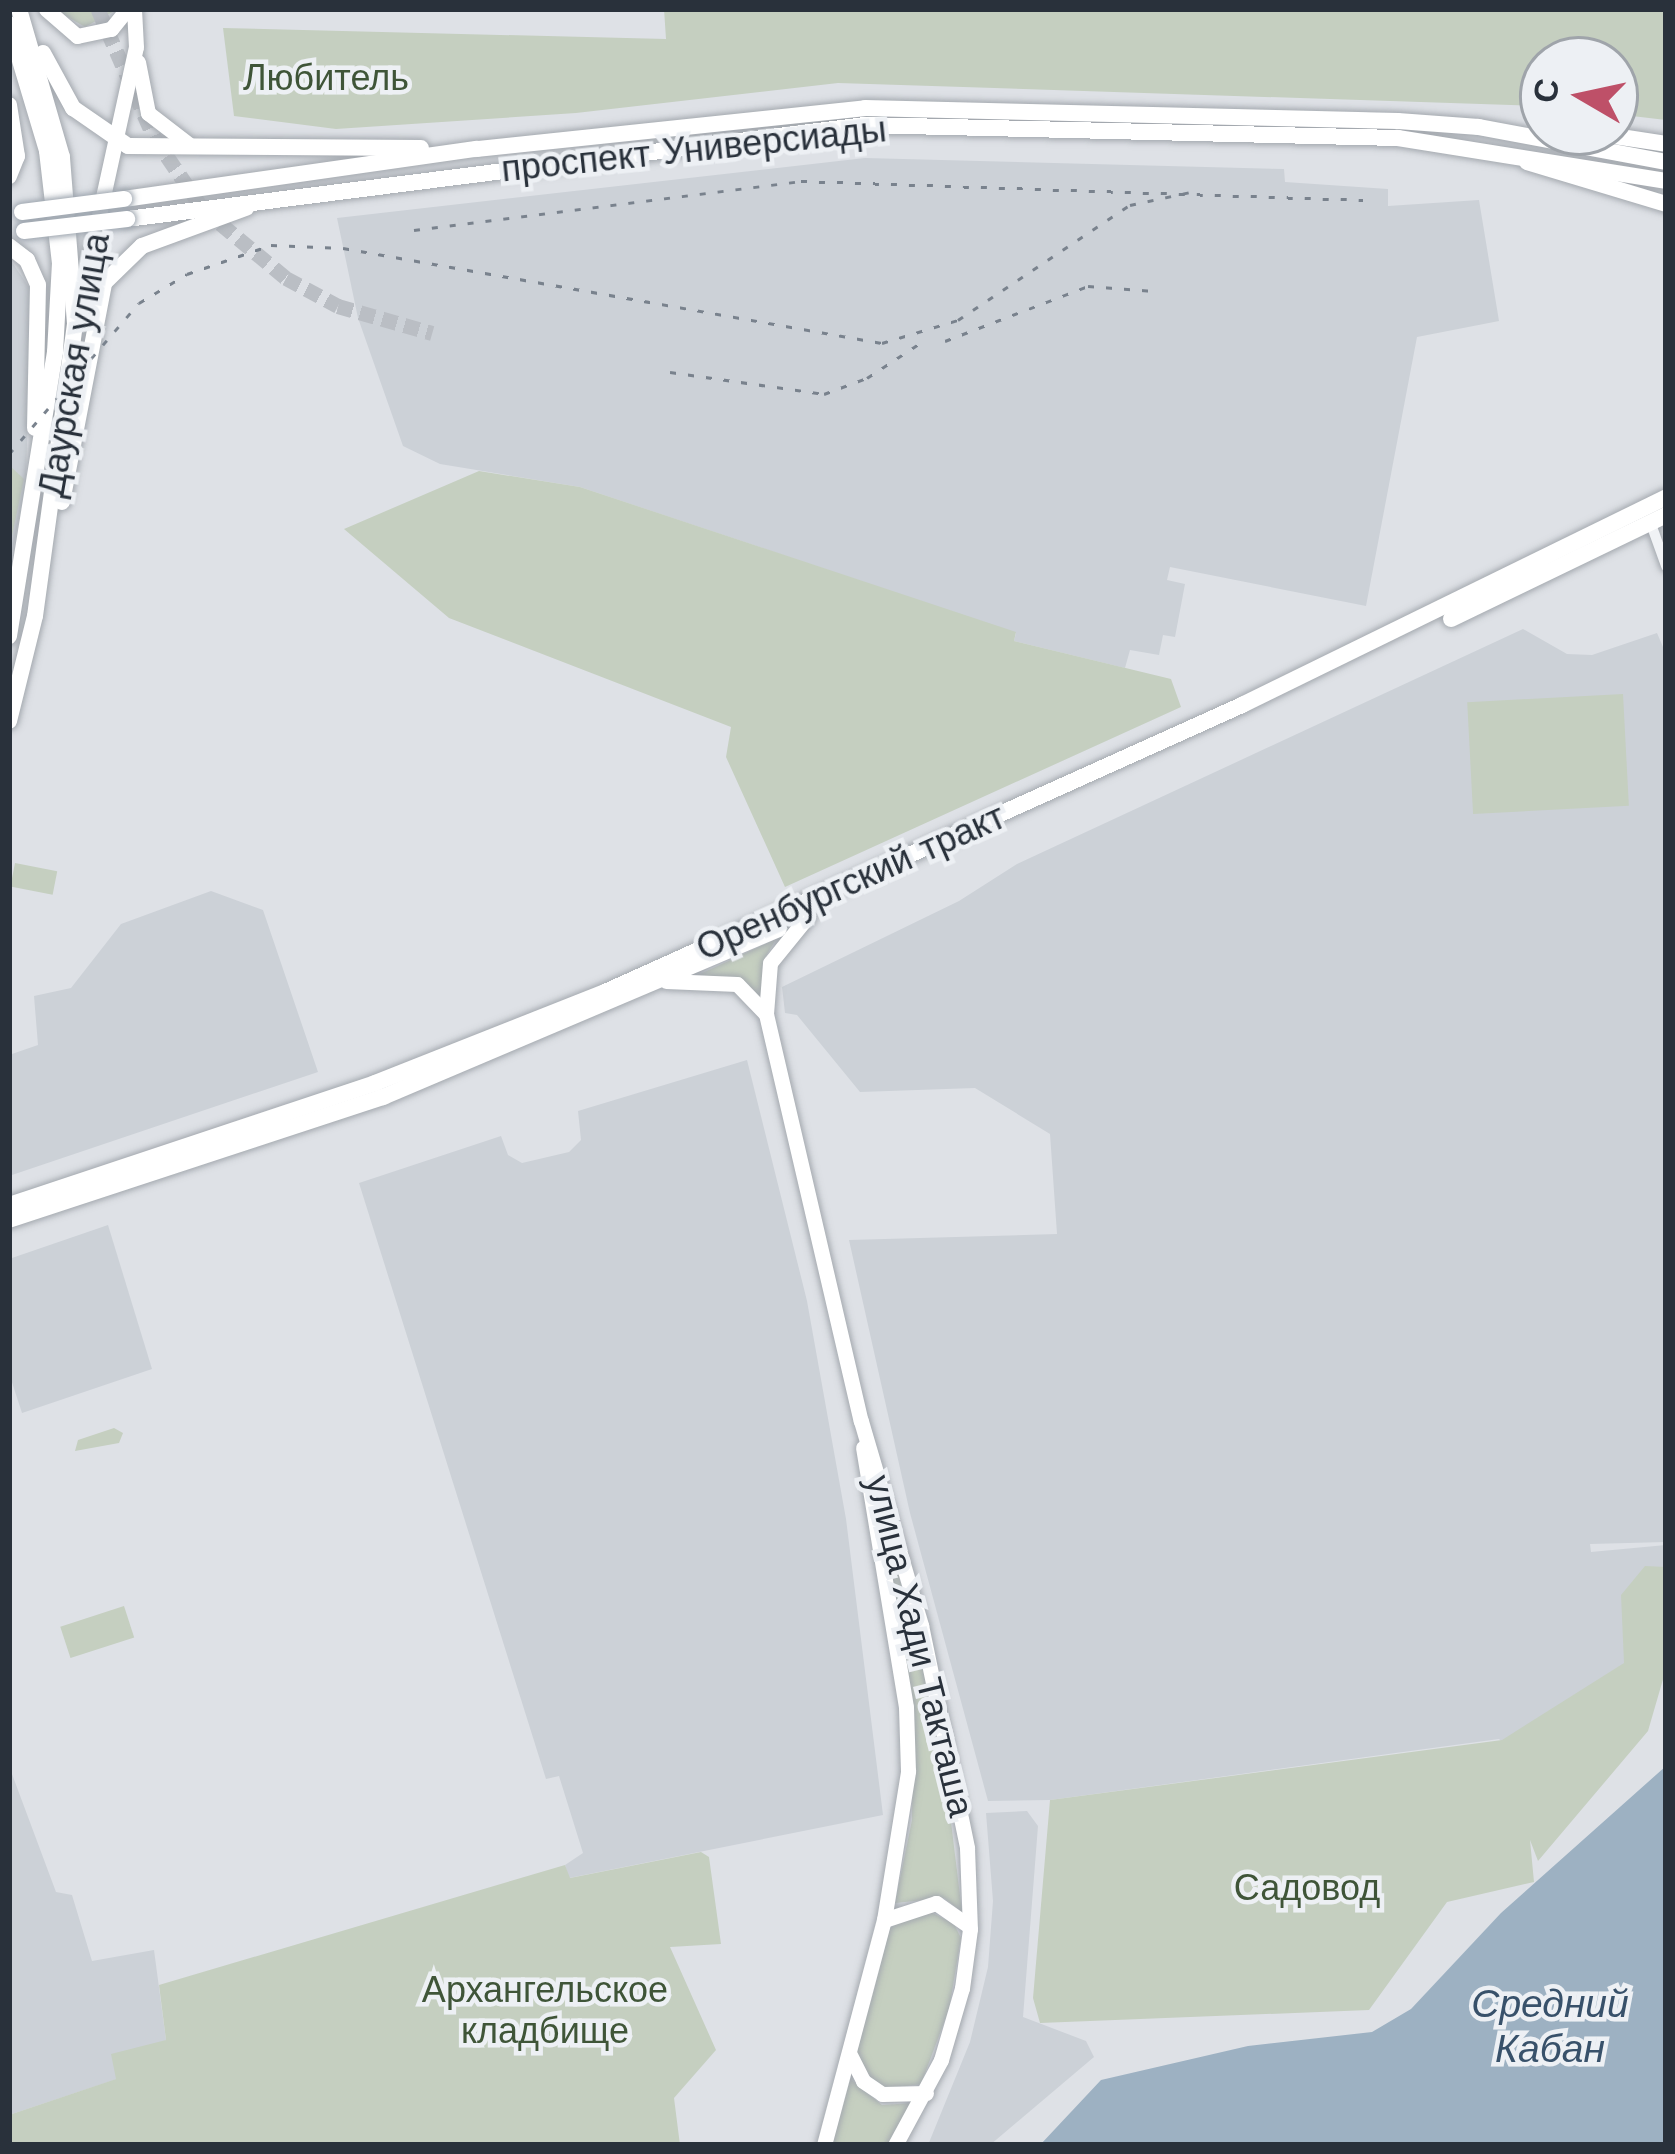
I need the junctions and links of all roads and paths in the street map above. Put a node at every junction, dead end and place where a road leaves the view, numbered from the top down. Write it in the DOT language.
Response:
graph roads {
  1 [pos="19,9"];
  2 [pos="46,9"];
  3 [pos="130,9"];
  4 [pos="9,23"];
  5 [pos="136,47"];
  6 [pos="9,105"];
  7 [pos="1519,130"];
  8 [pos="1477,136"];
  9 [pos="116,142"];
  10 [pos="477,149"];
  11 [pos="207,151"];
  12 [pos="1666,162"];
  13 [pos="9,176"];
  14 [pos="1666,182"];
  15 [pos="266,199"];
  16 [pos="1666,204"];
  17 [pos="16,222"];
  18 [pos="9,246"];
  19 [pos="75,323"];
  20 [pos="1666,497"];
  21 [pos="1658,519"];
  22 [pos="36,545"];
  23 [pos="1666,566"];
  24 [pos="9,637"];
  25 [pos="9,722"];
  26 [pos="808,916"];
  27 [pos="666,981"];
  28 [pos="766,1014"];
  29 [pos="9,1205"];
  30 [pos="9,1220"];
  31 [pos="860,1421"];
  32 [pos="884,1920"];
  33 [pos="970,1929"];
  34 [pos="848,2050"];
  35 [pos="926,2093"];
  36 [pos="824,2145"];
  37 [pos="896,2145"];
  1 -- 9 [label="main road"];
  1 -- 19 [label="main road"];
  2 -- 3 [label="street"];
  3 -- 5 [label="street, Даурская улица"];
  4 -- 22 [label="main road"];
  5 -- 9 [label="street, Даурская улица"];
  5 -- 11 [label="street"];
  6 -- 13 [label="main road"];
  7 -- 8 [label="main road"];
  8 -- 10 [label="main road, проспект Универсиады"];
  8 -- 12 [label="main road, проспект Универсиады"];
  8 -- 14 [label="main road, проспект Универсиады"];
  8 -- 15 [label="main road, проспект Универсиады"];
  8 -- 16 [label="main road"];
  9 -- 11 [label="main road"];
  9 -- 19 [label="street, Даурская улица"];
  10 -- 11 [label="main road"];
  10 -- 17 [label="main road, проспект Универсиады, bridge"];
  15 -- 17 [label="main road, проспект Универсиады, bridge"];
  15 -- 22 [label="main road"];
  18 -- 22 [label="main road"];
  19 -- 22 [label="main road, Даурская улица"];
  20 -- 29 [label="main road, Оренбургский тракт"];
  21 -- 23 [label="street"];
  21 -- 26 [label="main road, Оренбургский тракт"];
  22 -- 24 [label="main road, Даурская улица"];
  22 -- 25 [label="main road, Даурская улица"];
  26 -- 27 [label="main road, Оренбургский тракт"];
  26 -- 28 [label="street, улица Хади Такташа"];
  27 -- 28 [label="street"];
  27 -- 30 [label="main road, Оренбургский тракт"];
  28 -- 31 [label="street, улица Хади Такташа"];
  31 -- 32 [label="street, улица Хади Такташа"];
  31 -- 33 [label="street, улица Хади Такташа"];
  32 -- 33 [label="street"];
  32 -- 34 [label="street, улица Хади Такташа"];
  33 -- 35 [label="street, улица Хади Такташа"];
  34 -- 35 [label="street"];
  34 -- 36 [label="street, улица Хади Такташа"];
  35 -- 37 [label="street, улица Хади Такташа"];
}
